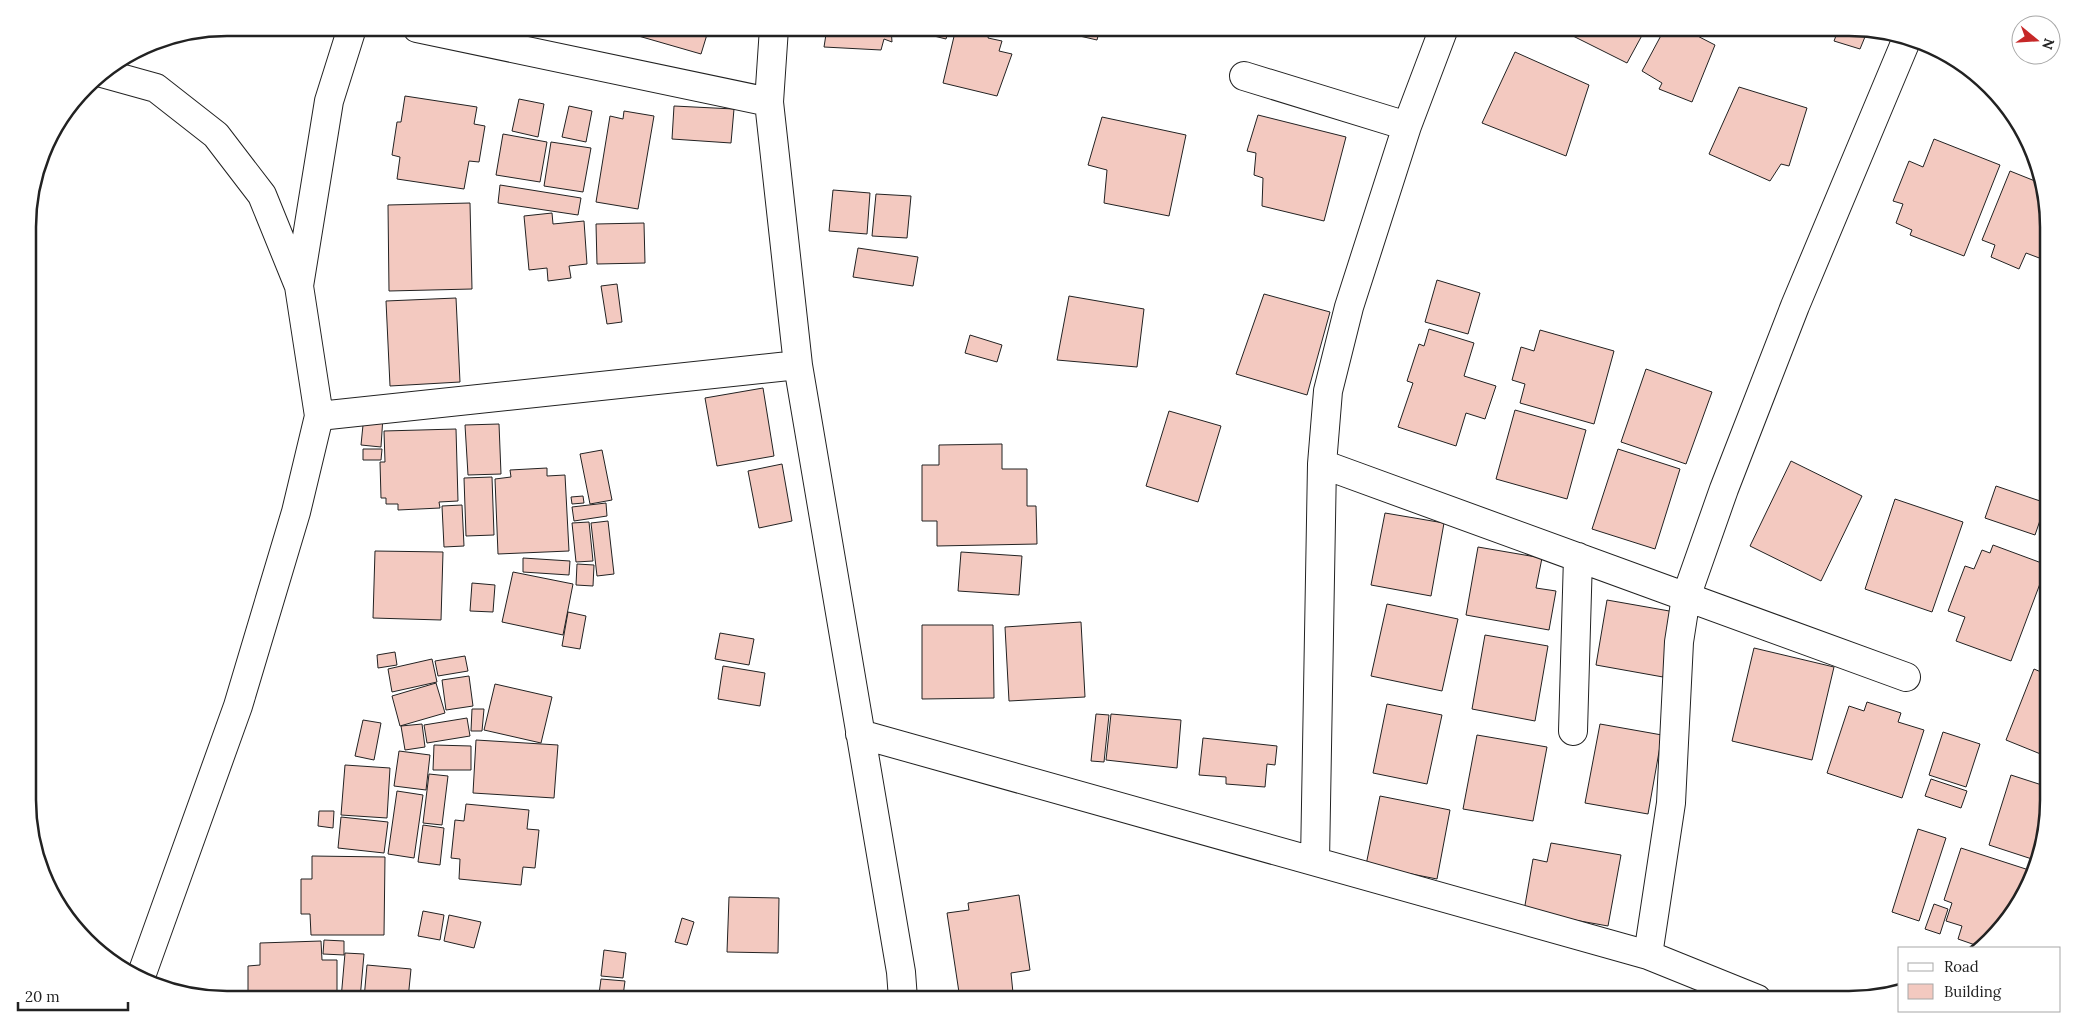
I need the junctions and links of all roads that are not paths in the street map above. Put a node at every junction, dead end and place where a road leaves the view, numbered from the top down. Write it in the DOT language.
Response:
graph roads {
  1 [pos="350,36"];
  2 [pos="455,36"];
  3 [pos="773,36"];
  4 [pos="1441,36"];
  5 [pos="1904,45"];
  6 [pos="111,76"];
  7 [pos="1244,76"];
  8 [pos="768,102"];
  9 [pos="1407,126"];
  10 [pos="299,286"];
  11 [pos="798,365"];
  12 [pos="319,416"];
  13 [pos="1322,464"];
  14 [pos="1578,557"];
  15 [pos="1686,596"];
  16 [pos="1906,677"];
  17 [pos="1573,731"];
  18 [pos="860,734"];
  19 [pos="1315,862"];
  20 [pos="1648,955"];
  21 [pos="143,971"];
  22 [pos="903,991"];
  23 [pos="1737,991"];
  1 -- 10 [label="street"];
  2 -- 8 [label="street"];
  3 -- 8 [label="street"];
  4 -- 9 [label="street"];
  5 -- 15 [label="street"];
  6 -- 10 [label="street"];
  7 -- 9 [label="street"];
  8 -- 11 [label="street"];
  9 -- 13 [label="street"];
  10 -- 12 [label="street"];
  11 -- 12 [label="street"];
  11 -- 18 [label="street"];
  12 -- 21 [label="street"];
  13 -- 14 [label="street"];
  13 -- 19 [label="street"];
  14 -- 15 [label="street"];
  14 -- 17 [label="street"];
  15 -- 16 [label="street"];
  15 -- 20 [label="street"];
  18 -- 19 [label="street"];
  18 -- 22 [label="street"];
  19 -- 20 [label="street"];
  20 -- 23 [label="street"];
}
